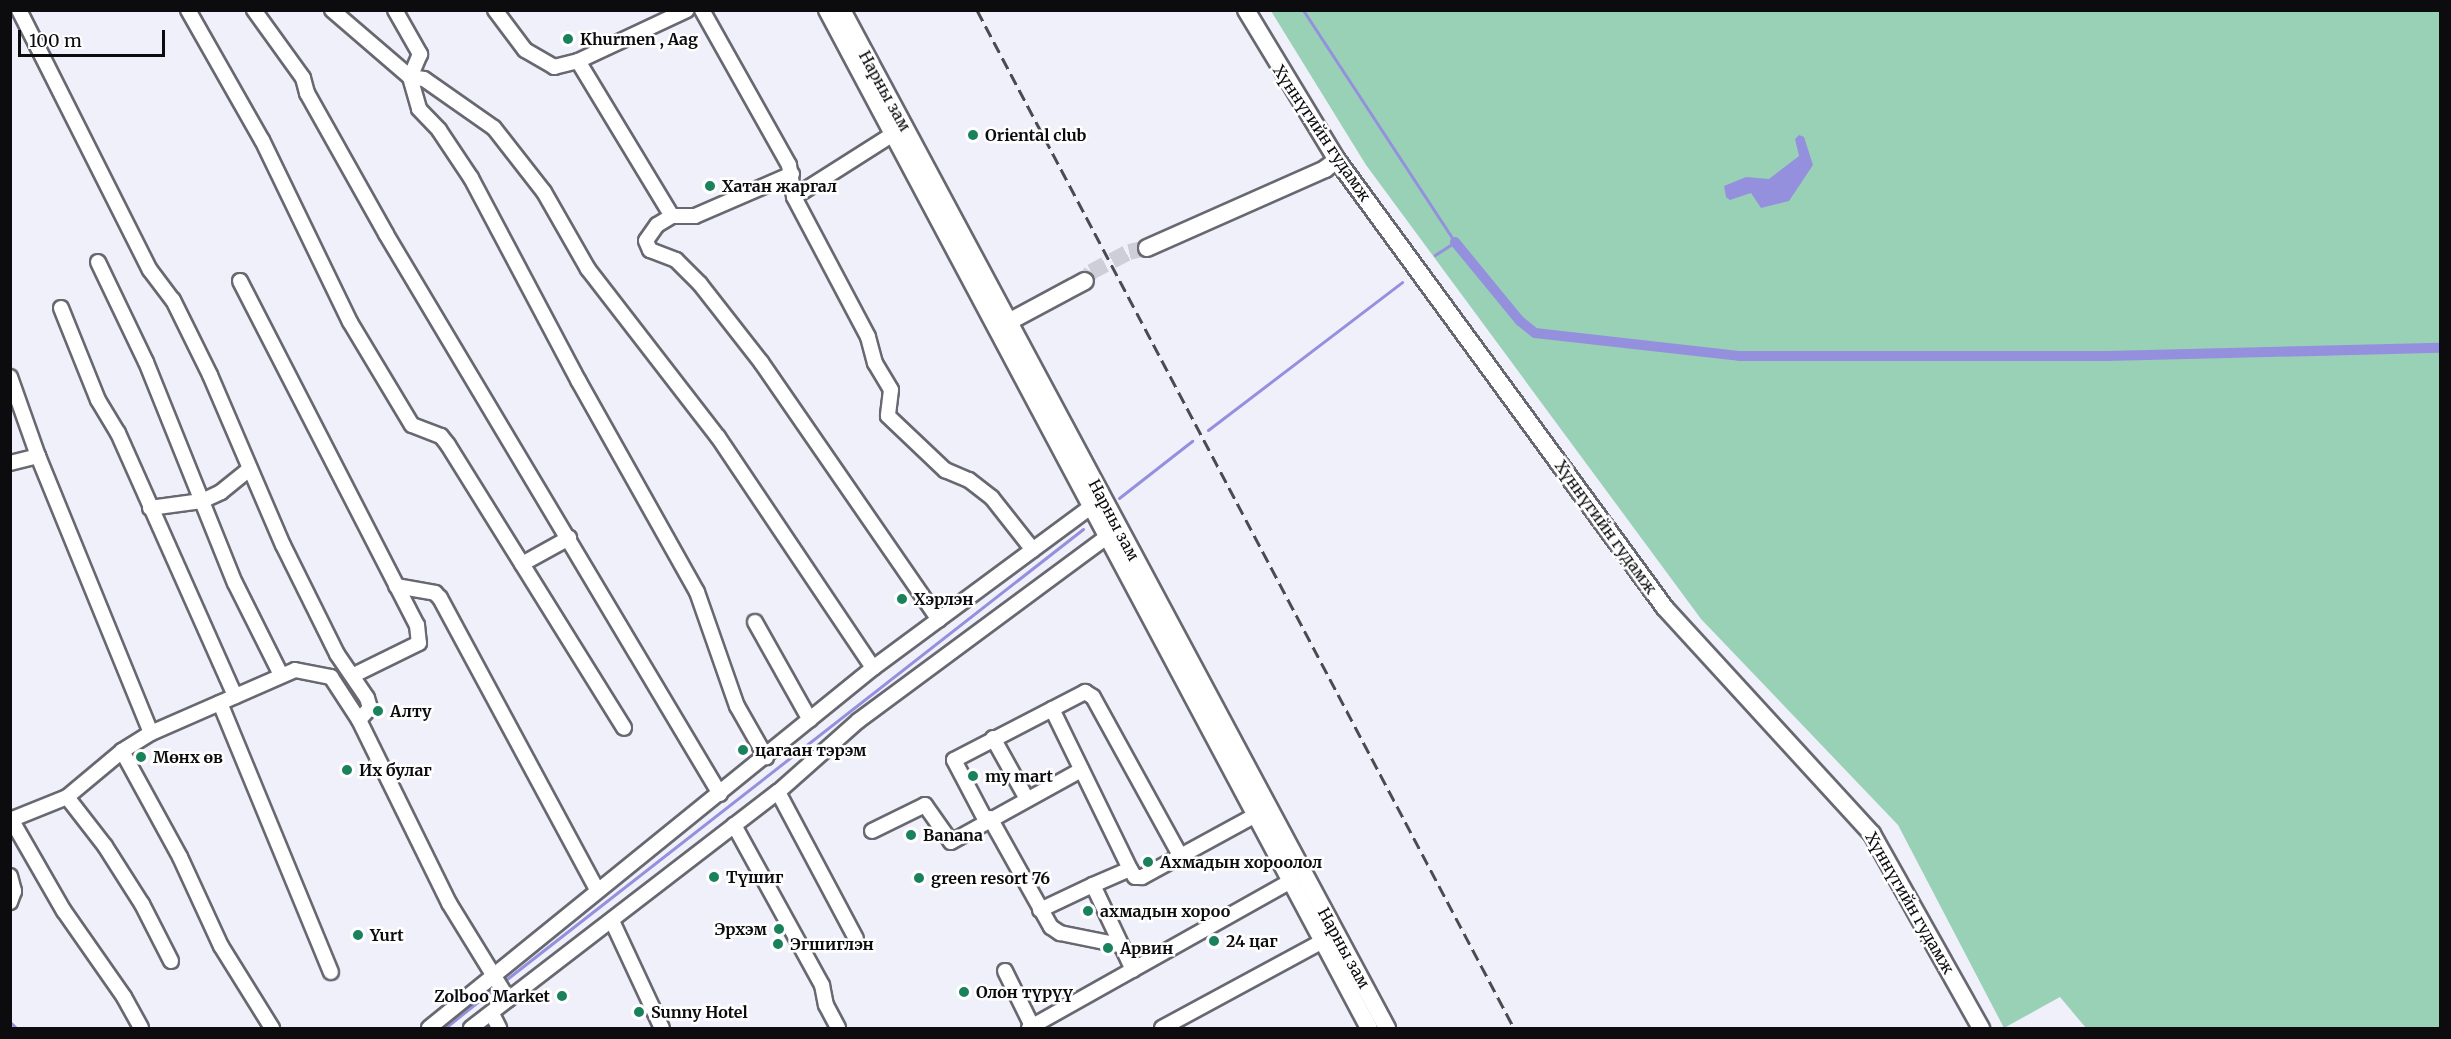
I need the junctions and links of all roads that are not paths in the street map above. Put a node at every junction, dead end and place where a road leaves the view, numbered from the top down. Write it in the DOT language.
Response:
graph roads {
  1 [pos="19,10"];
  2 [pos="188,10"];
  3 [pos="254,10"];
  4 [pos="332,10"];
  5 [pos="395,10"];
  6 [pos="495,10"];
  7 [pos="687,10"];
  8 [pos="702,10"];
  9 [pos="828,10"];
  10 [pos="842,10"];
  11 [pos="1246,10"];
  12 [pos="578,61"];
  13 [pos="410,77"];
  14 [pos="898,131"];
  15 [pos="1337,160"];
  16 [pos="792,174"];
  17 [pos="794,197"];
  18 [pos="672,216"];
  19 [pos="1147,248"];
  20 [pos="98,262"];
  21 [pos="240,281"];
  22 [pos="1085,281"];
  23 [pos="62,308"];
  24 [pos="1002,326"];
  25 [pos="10,377"];
  26 [pos="38,456"];
  27 [pos="10,463"];
  28 [pos="249,469"];
  29 [pos="202,501"];
  30 [pos="1096,503"];
  31 [pos="150,508"];
  32 [pos="568,538"];
  33 [pos="1106,538"];
  34 [pos="1033,550"];
  35 [pos="522,564"];
  36 [pos="396,586"];
  37 [pos="939,620"];
  38 [pos="755,622"];
  39 [pos="873,668"];
  40 [pos="349,671"];
  41 [pos="281,675"];
  42 [pos="330,677"];
  43 [pos="234,696"];
  44 [pos="220,703"];
  45 [pos="1052,709"];
  46 [pos="359,720"];
  47 [pos="810,720"];
  48 [pos="624,728"];
  49 [pos="151,733"];
  50 [pos="993,738"];
  51 [pos="122,751"];
  52 [pos="766,757"];
  53 [pos="1081,770"];
  54 [pos="778,792"];
  55 [pos="720,794"];
  56 [pos="67,797"];
  57 [pos="1028,799"];
  58 [pos="1254,816"];
  59 [pos="11,819"];
  60 [pos="988,820"];
  61 [pos="734,825"];
  62 [pos="872,831"];
  63 [pos="1180,855"];
  64 [pos="1130,869"];
  65 [pos="10,876"];
  66 [pos="1289,882"];
  67 [pos="1093,885"];
  68 [pos="597,890"];
  69 [pos="10,902"];
  70 [pos="1040,910"];
  71 [pos="612,921"];
  72 [pos="856,939"];
  73 [pos="1321,942"];
  74 [pos="1119,945"];
  75 [pos="171,961"];
  76 [pos="1133,970"];
  77 [pos="1005,971"];
  78 [pos="331,972"];
  79 [pos="493,977"];
  80 [pos="506,995"];
  81 [pos="492,1014"];
  82 [pos="1032,1028"];
  83 [pos="141,1029"];
  84 [pos="272,1029"];
  85 [pos="429,1029"];
  86 [pos="471,1029"];
  87 [pos="499,1029"];
  88 [pos="662,1029"];
  89 [pos="838,1029"];
  90 [pos="1162,1029"];
  91 [pos="1369,1029"];
  92 [pos="1388,1029"];
  93 [pos="1981,1029"];
  1 -- 28 [label="street"];
  2 -- 35 [label="street"];
  3 -- 32 [label="street"];
  4 -- 13 [label="street"];
  5 -- 13 [label="street"];
  6 -- 12 [label="street"];
  7 -- 12 [label="street"];
  8 -- 16 [label="street"];
  9 -- 14 [label="main road, Нарны зам"];
  10 -- 14 [label="main road, Нарны зам"];
  11 -- 15 [label="main road, Хүннүгийн гудамж"];
  12 -- 18 [label="street"];
  13 -- 39 [label="street"];
  13 -- 52 [label="street"];
  14 -- 17 [label="street"];
  14 -- 24 [label="main road, Нарны зам"];
  15 -- 19 [label="main road"];
  15 -- 93 [label="main road, Хүннүгийн гудамж"];
  16 -- 17 [label="street"];
  16 -- 18 [label="street"];
  17 -- 34 [label="street"];
  18 -- 37 [label="street"];
  20 -- 29 [label="street"];
  21 -- 36 [label="street"];
  22 -- 24 [label="main road"];
  23 -- 31 [label="street"];
  24 -- 30 [label="main road, Нарны зам"];
  25 -- 26 [label="street"];
  26 -- 27 [label="street"];
  26 -- 49 [label="street"];
  28 -- 29 [label="street"];
  28 -- 40 [label="street"];
  29 -- 31 [label="street"];
  29 -- 41 [label="street"];
  30 -- 33 [label="main road, Нарны зам"];
  30 -- 34 [label="street"];
  30 -- 92 [label="main road, Нарны зам"];
  31 -- 43 [label="street"];
  32 -- 35 [label="street"];
  32 -- 55 [label="street"];
  33 -- 54 [label="street"];
  33 -- 58 [label="main road, Нарны зам"];
  34 -- 37 [label="street"];
  35 -- 48 [label="street"];
  36 -- 40 [label="street"];
  36 -- 68 [label="street"];
  37 -- 39 [label="street"];
  38 -- 47 [label="street"];
  39 -- 47 [label="street"];
  40 -- 42 [label="street"];
  40 -- 46 [label="street"];
  41 -- 42 [label="street"];
  41 -- 43 [label="street"];
  42 -- 46 [label="street"];
  43 -- 44 [label="street"];
  44 -- 49 [label="street"];
  44 -- 78 [label="street"];
  45 -- 50 [label="street"];
  45 -- 53 [label="street"];
  45 -- 63 [label="street"];
  46 -- 79 [label="street"];
  47 -- 52 [label="street"];
  49 -- 51 [label="street"];
  50 -- 57 [label="street"];
  50 -- 60 [label="street"];
  51 -- 56 [label="street"];
  51 -- 84 [label="street"];
  52 -- 55 [label="street"];
  53 -- 57 [label="street"];
  53 -- 64 [label="street"];
  54 -- 61 [label="street"];
  54 -- 72 [label="street"];
  55 -- 68 [label="street"];
  56 -- 59 [label="street"];
  56 -- 75 [label="street"];
  57 -- 60 [label="street"];
  58 -- 63 [label="street"];
  58 -- 66 [label="main road, Нарны зам"];
  59 -- 83 [label="street"];
  60 -- 62 [label="street"];
  60 -- 70 [label="street"];
  61 -- 71 [label="street"];
  61 -- 89 [label="street"];
  63 -- 64 [label="street"];
  64 -- 67 [label="street"];
  65 -- 69 [label="street"];
  66 -- 73 [label="main road, Нарны зам"];
  66 -- 76 [label="street"];
  67 -- 70 [label="street"];
  67 -- 74 [label="street"];
  68 -- 79 [label="street"];
  70 -- 74 [label="street"];
  71 -- 80 [label="street"];
  71 -- 88 [label="street"];
  73 -- 90 [label="street"];
  73 -- 91 [label="main road, Нарны зам"];
  74 -- 76 [label="street"];
  76 -- 82 [label="street"];
  77 -- 82 [label="street"];
  79 -- 80 [label="street"];
  79 -- 85 [label="street"];
  80 -- 81 [label="street"];
  81 -- 86 [label="street"];
  81 -- 87 [label="street"];
}
